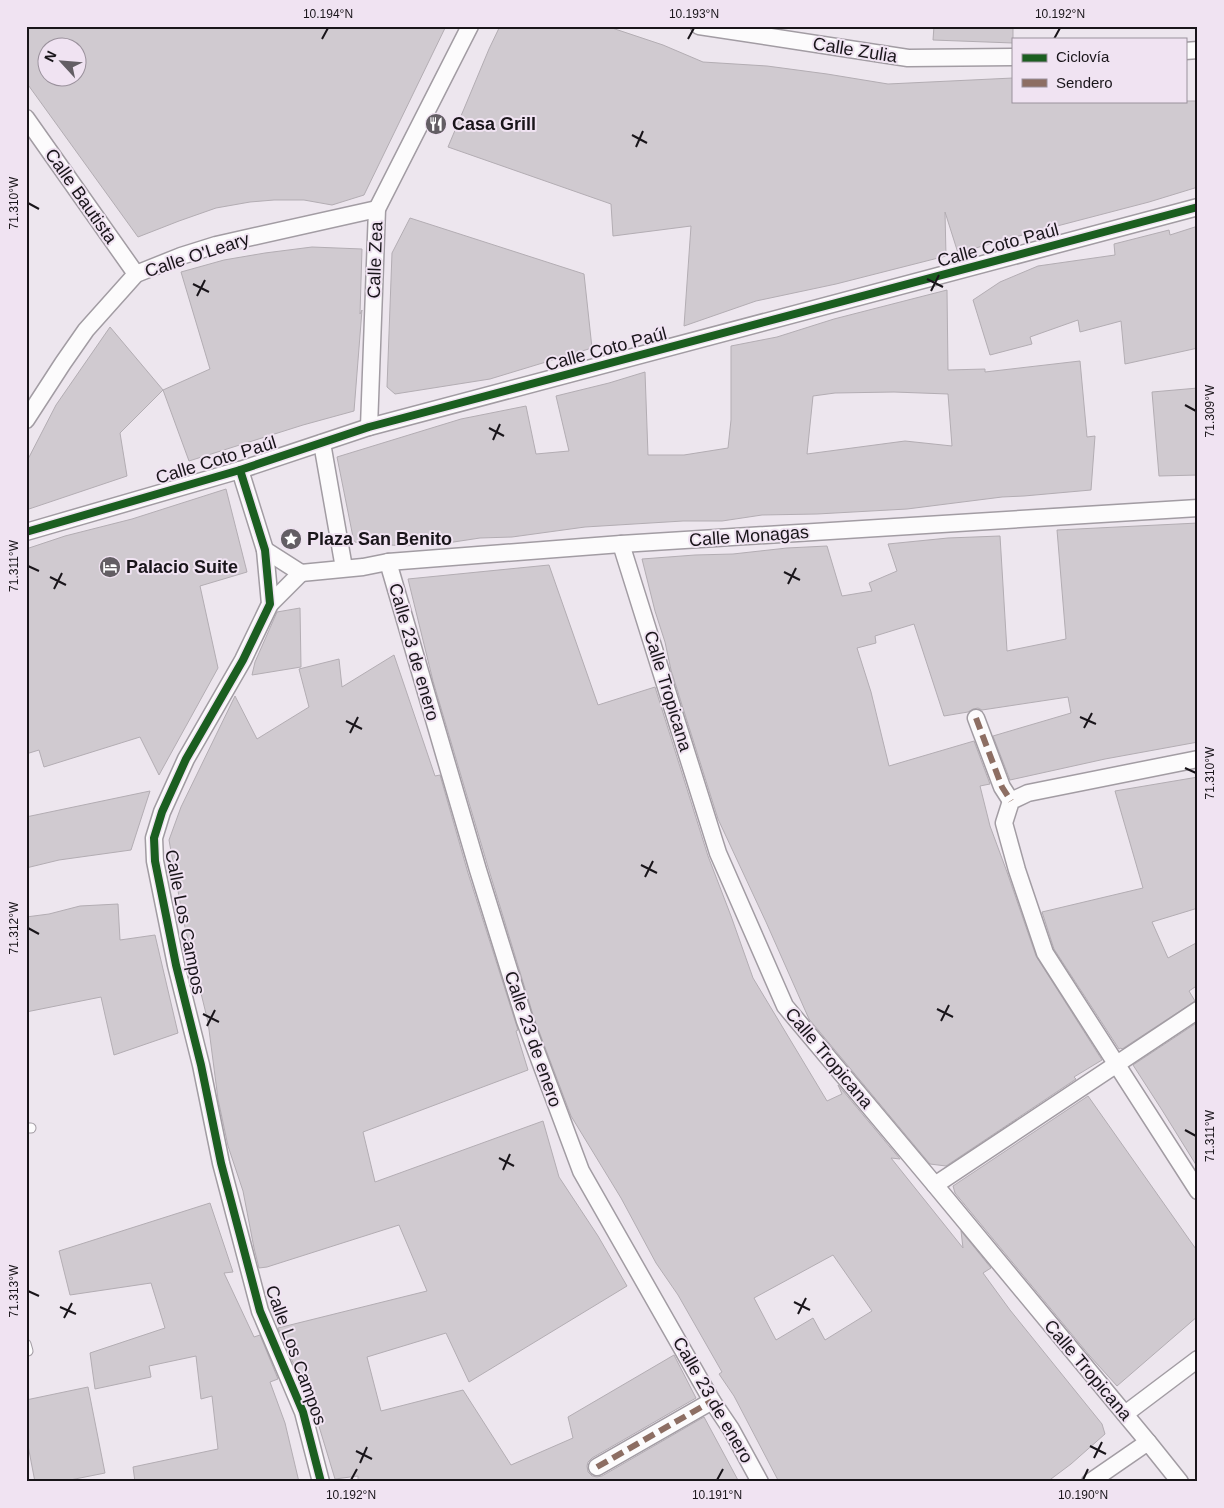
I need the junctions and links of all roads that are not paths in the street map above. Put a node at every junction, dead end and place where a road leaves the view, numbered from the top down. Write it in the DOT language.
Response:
graph roads {
  1 [pos="470,26"];
  2 [pos="699,26"];
  3 [pos="1012,57"];
  4 [pos="26,118"];
  5 [pos="1198,207"];
  6 [pos="377,209"];
  7 [pos="136,274"];
  8 [pos="26,420"];
  9 [pos="370,427"];
  10 [pos="322,443"];
  11 [pos="240,470"];
  12 [pos="1198,508"];
  13 [pos="26,532"];
  14 [pos="621,544"];
  15 [pos="264,550"];
  16 [pos="388,562"];
  17 [pos="344,568"];
  18 [pos="301,573"];
  19 [pos="270,604"];
  20 [pos="976,718"];
  21 [pos="1198,760"];
  22 [pos="1011,801"];
  23 [pos="1198,1010"];
  24 [pos="1116,1064"];
  25 [pos="935,1185"];
  26 [pos="1198,1191"];
  27 [pos="1198,1360"];
  28 [pos="712,1401"];
  29 [pos="1125,1414"];
  30 [pos="1148,1442"];
  31 [pos="597,1467"];
  32 [pos="321,1482"];
  33 [pos="760,1482"];
  34 [pos="1090,1482"];
  35 [pos="1180,1482"];
  1 -- 6 [label="street, Calle Zea"];
  2 -- 3 [label="street, Calle Zulia"];
  4 -- 7 [label="street, Calle Bautista"];
  5 -- 9 [label="street, Calle Coto Paúl"];
  6 -- 7 [label="street, Calle O'Leary"];
  6 -- 9 [label="street, Calle Zea"];
  7 -- 8 [label="street, Calle O'Leary"];
  9 -- 10 [label="street, Calle Coto Paúl"];
  10 -- 11 [label="street, Calle Coto Paúl"];
  10 -- 17 [label="street"];
  11 -- 13 [label="street, Calle Coto Paúl"];
  11 -- 15 [label="street"];
  12 -- 14 [label="street, Calle Monagas"];
  14 -- 16 [label="street, Calle Monagas"];
  14 -- 25 [label="street, Calle Tropicana"];
  15 -- 18 [label="street"];
  15 -- 19 [label="street"];
  16 -- 17 [label="street, Calle Monagas"];
  16 -- 28 [label="street, Calle 23 de enero"];
  17 -- 18 [label="street, Calle Monagas"];
  18 -- 19 [label="street"];
  19 -- 32 [label="street, Calle Los Campos"];
  20 -- 22 [label="street"];
  21 -- 22 [label="street"];
  22 -- 24 [label="street"];
  23 -- 24 [label="street"];
  24 -- 25 [label="street"];
  24 -- 26 [label="street"];
  25 -- 29 [label="street, Calle Tropicana"];
  27 -- 29 [label="street"];
  28 -- 31 [label="street"];
  28 -- 33 [label="street, Calle 23 de enero"];
  29 -- 30 [label="street, Calle Tropicana"];
  30 -- 34 [label="street"];
  30 -- 35 [label="street, Calle Tropicana"];
}
